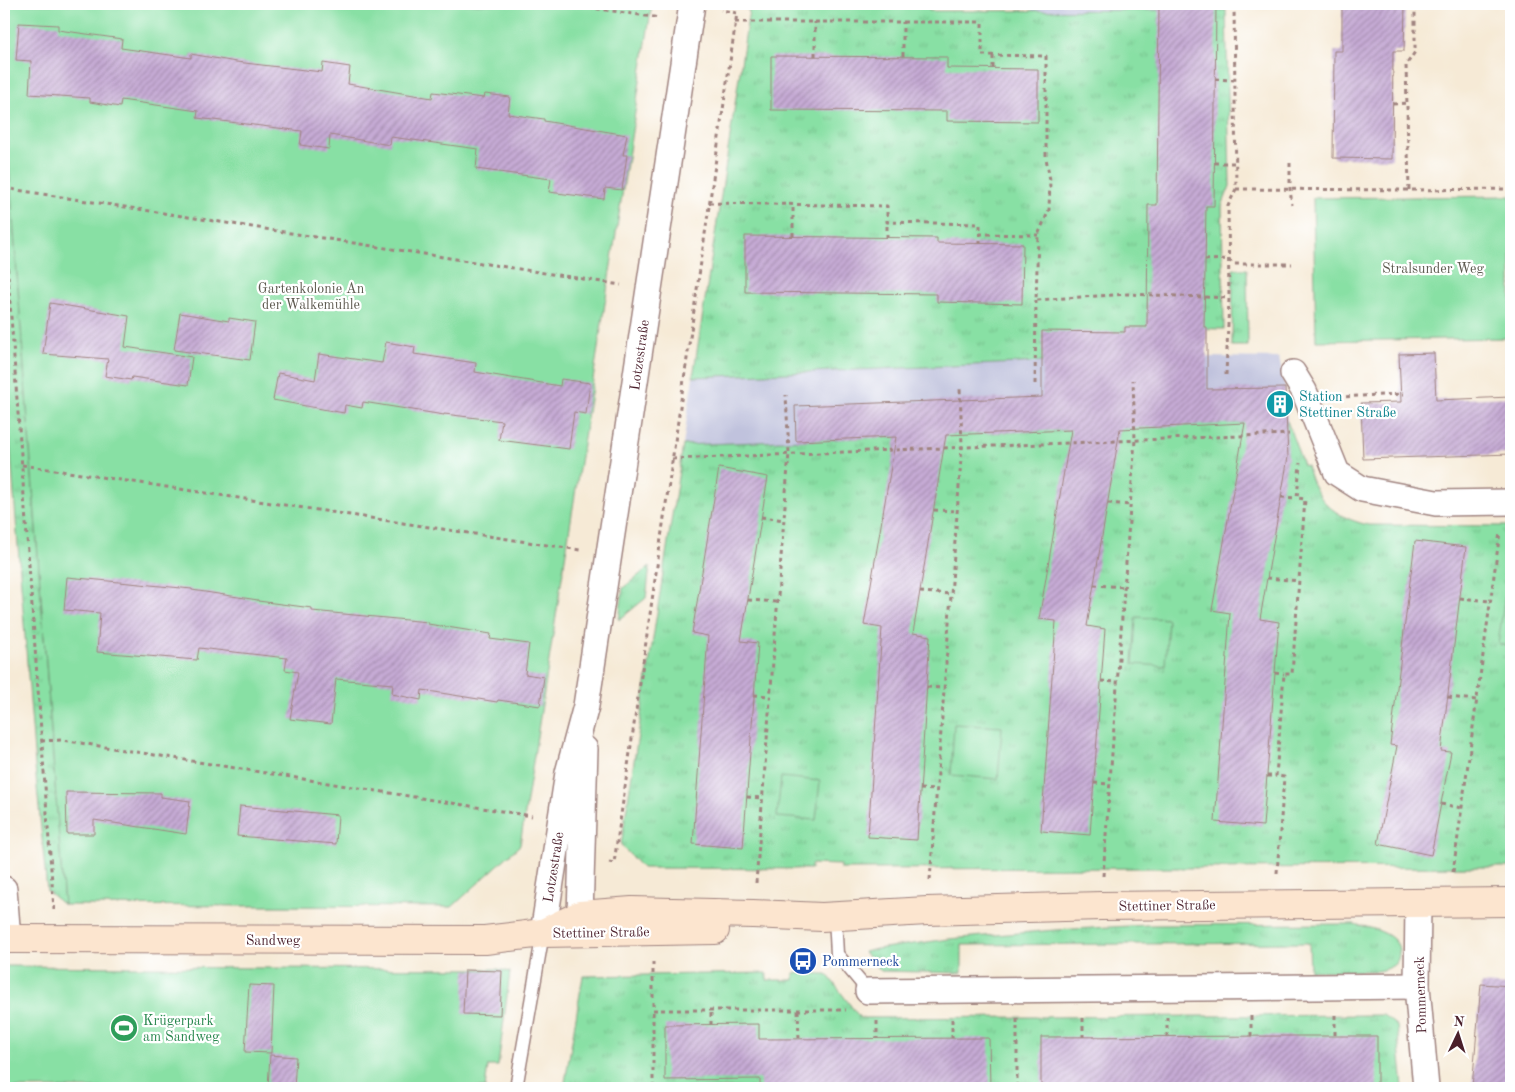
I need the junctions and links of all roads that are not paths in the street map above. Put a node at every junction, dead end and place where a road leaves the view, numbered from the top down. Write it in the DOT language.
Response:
graph roads {
  1 [pos="691,10"];
  2 [pos="1292,373"];
  3 [pos="1507,502"];
  4 [pos="586,706"];
  5 [pos="4,890"];
  6 [pos="1511,902"];
  7 [pos="1418,903"];
  8 [pos="829,917"];
  9 [pos="582,924"];
  10 [pos="543,933"];
  11 [pos="6,940"];
  12 [pos="1417,986"];
  13 [pos="868,991"];
  14 [pos="516,1088"];
  15 [pos="1426,1088"];
  1 -- 4 [label="street, Lotzestraße"];
  2 -- 3 [label="street"];
  4 -- 9 [label="street, Lotzestraße"];
  4 -- 10 [label="street, Lotzestraße"];
  5 -- 11 [label="street"];
  6 -- 7 [label="street, Stettiner Straße"];
  7 -- 8 [label="street, Stettiner Straße"];
  7 -- 12 [label="street, Pommerneck"];
  8 -- 9 [label="street, Stettiner Straße"];
  8 -- 9 [label="street, Stettiner Straße"];
  8 -- 13 [label="lane"];
  9 -- 10 [label="street, Stettiner Straße"];
  10 -- 11 [label="street, Sandweg"];
  10 -- 14 [label="lane, Lotzestraße"];
  12 -- 13 [label="street"];
  12 -- 15 [label="street, Pommerneck"];
}
